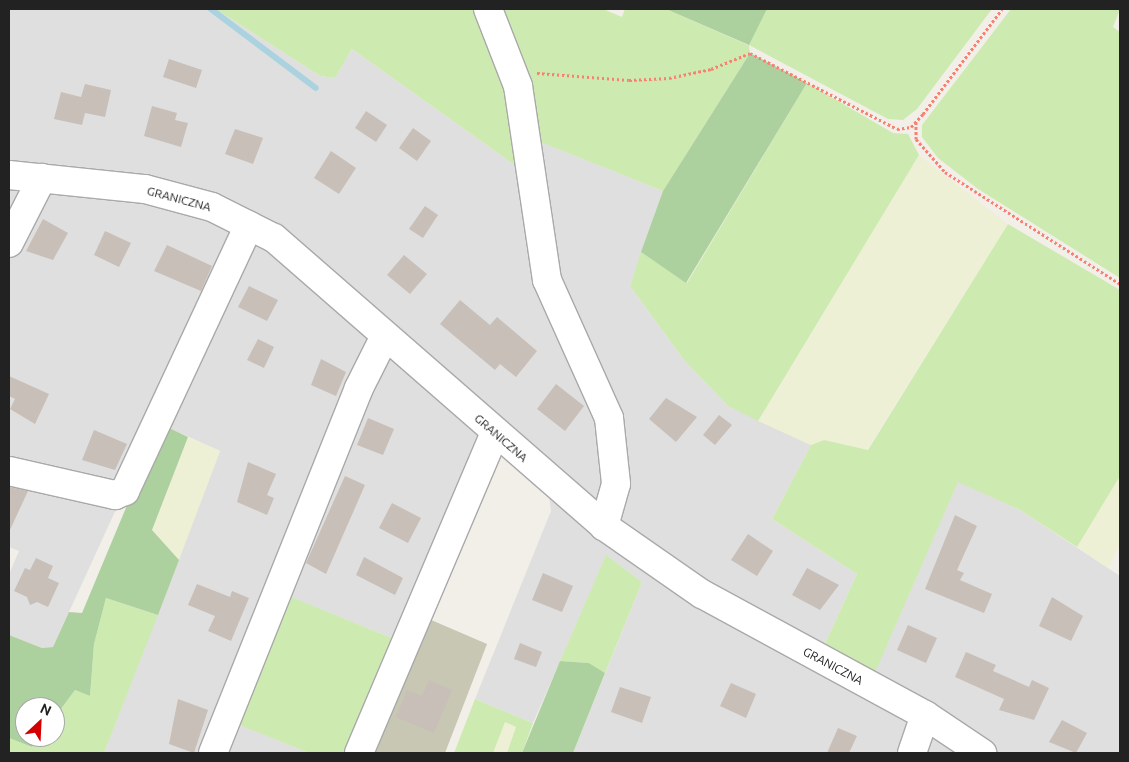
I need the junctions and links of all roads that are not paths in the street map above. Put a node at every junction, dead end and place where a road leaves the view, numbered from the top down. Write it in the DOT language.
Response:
graph roads {
  1 [pos="488,9"];
  2 [pos="9,175"];
  3 [pos="42,178"];
  4 [pos="249,225"];
  5 [pos="9,243"];
  6 [pos="385,336"];
  7 [pos="495,433"];
  8 [pos="9,471"];
  9 [pos="604,526"];
  10 [pos="925,715"];
  11 [pos="213,753"];
  12 [pos="359,753"];
  13 [pos="912,753"];
  14 [pos="982,753"];
  1 -- 9 [label="street"];
  2 -- 3 [label="street, GRANICZNA"];
  3 -- 4 [label="street, GRANICZNA"];
  3 -- 5 [label="street"];
  4 -- 6 [label="street, GRANICZNA"];
  4 -- 8 [label="street"];
  6 -- 7 [label="street, GRANICZNA"];
  6 -- 11 [label="street"];
  7 -- 9 [label="street, GRANICZNA"];
  7 -- 12 [label="street"];
  9 -- 10 [label="street, GRANICZNA"];
  10 -- 13 [label="street"];
  10 -- 14 [label="street, GRANICZNA"];
}
